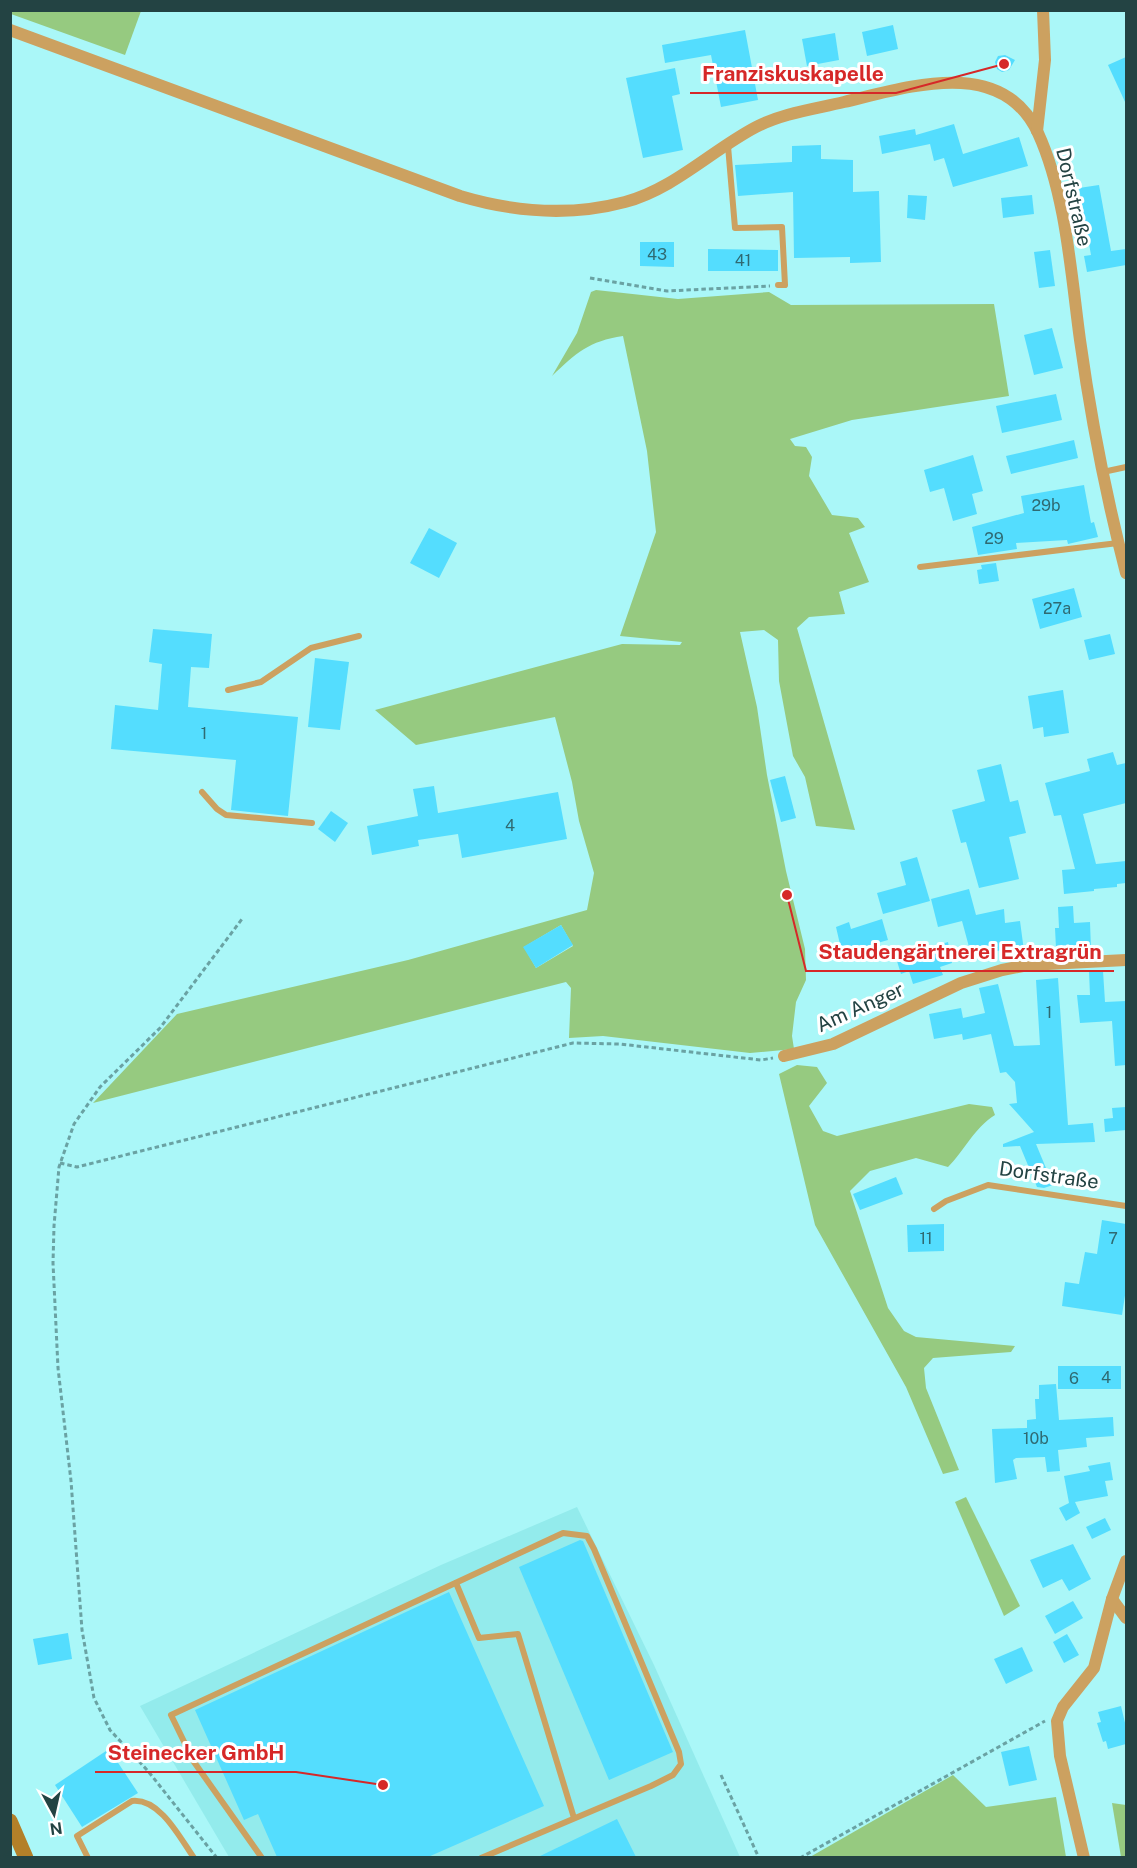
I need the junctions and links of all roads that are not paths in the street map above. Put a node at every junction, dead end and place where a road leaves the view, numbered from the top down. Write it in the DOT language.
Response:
graph roads {
  1 [pos="1043,10"];
  2 [pos="10,30"];
  3 [pos="1037,131"];
  4 [pos="728,146"];
  5 [pos="778,285"];
  6 [pos="1126,467"];
  7 [pos="1102,472"];
  8 [pos="1120,535"];
  9 [pos="920,567"];
  10 [pos="1126,573"];
  11 [pos="359,636"];
  12 [pos="228,690"];
  13 [pos="202,792"];
  14 [pos="312,823"];
  15 [pos="1126,960"];
  16 [pos="784,1056"];
  17 [pos="1126,1206"];
  18 [pos="934,1209"];
  19 [pos="1126,1561"];
  20 [pos="456,1583"];
  21 [pos="1112,1599"];
  22 [pos="1126,1618"];
  23 [pos="574,1818"];
  24 [pos="10,1821"];
  25 [pos="26,1857"];
  26 [pos="88,1857"];
  27 [pos="194,1857"];
  28 [pos="262,1857"];
  29 [pos="481,1857"];
  30 [pos="1084,1857"];
  1 -- 3 [label="street"];
  2 -- 4 [label="street, Dorfstraße"];
  3 -- 4 [label="street, Dorfstraße"];
  3 -- 7 [label="street, Dorfstraße"];
  4 -- 5 [label="lane"];
  6 -- 7 [label="lane"];
  7 -- 8 [label="street, Dorfstraße"];
  8 -- 9 [label="lane"];
  8 -- 10 [label="street, Dorfstraße"];
  11 -- 12 [label="lane"];
  13 -- 14 [label="lane"];
  15 -- 16 [label="street, Am Anger"];
  17 -- 18 [label="lane, Dorfstraße"];
  19 -- 21 [label="street"];
  20 -- 23 [label="lane"];
  20 -- 23 [label="lane"];
  20 -- 28 [label="lane"];
  21 -- 22 [label="street"];
  21 -- 30 [label="street"];
  23 -- 29 [label="lane"];
  24 -- 25 [label="main road"];
  26 -- 27 [label="lane"];
}
